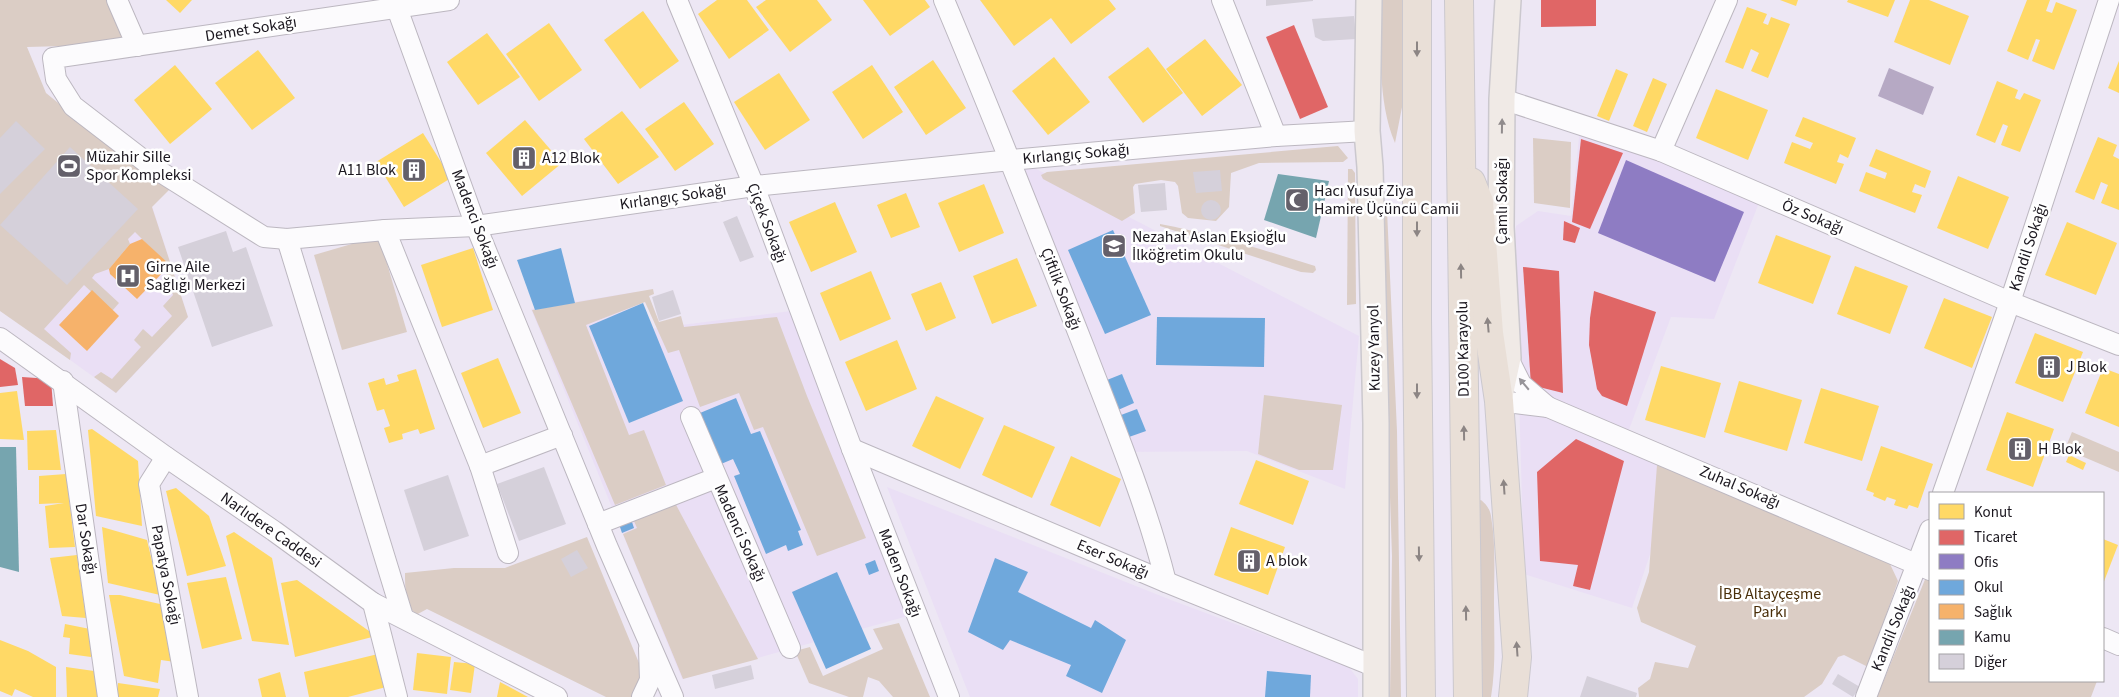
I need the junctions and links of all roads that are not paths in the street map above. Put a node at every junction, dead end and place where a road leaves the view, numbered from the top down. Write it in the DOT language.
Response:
graph roads {
  1 [pos="117,0"];
  2 [pos="449,0"];
  3 [pos="677,0"];
  4 [pos="944,0"];
  5 [pos="1222,0"];
  6 [pos="1370,0"];
  7 [pos="1417,0"];
  8 [pos="1459,0"];
  9 [pos="1508,0"];
  10 [pos="1727,0"];
  11 [pos="395,3"];
  12 [pos="2107,4"];
  13 [pos="137,46"];
  14 [pos="53,58"];
  15 [pos="1502,99"];
  16 [pos="1367,131"];
  17 [pos="1276,136"];
  18 [pos="1460,150"];
  19 [pos="1661,151"];
  20 [pos="1011,160"];
  21 [pos="754,186"];
  22 [pos="476,226"];
  23 [pos="385,230"];
  24 [pos="287,239"];
  25 [pos="2010,302"];
  26 [pos="0,338"];
  27 [pos="2119,345"];
  28 [pos="1508,358"];
  29 [pos="63,382"];
  30 [pos="1499,401"];
  31 [pos="1548,407"];
  32 [pos="691,417"];
  33 [pos="562,435"];
  34 [pos="852,449"];
  35 [pos="166,457"];
  36 [pos="480,466"];
  37 [pos="716,478"];
  38 [pos="1943,492"];
  39 [pos="598,524"];
  40 [pos="1929,536"];
  41 [pos="508,553"];
  42 [pos="1924,567"];
  43 [pos="1166,582"];
  44 [pos="373,603"];
  45 [pos="403,617"];
  46 [pos="2104,638"];
  47 [pos="649,644"];
  48 [pos="2119,645"];
  49 [pos="790,648"];
  50 [pos="1376,667"];
  51 [pos="108,697"];
  52 [pos="188,697"];
  53 [pos="397,697"];
  54 [pos="557,697"];
  55 [pos="642,697"];
  56 [pos="660,697"];
  57 [pos="673,697"];
  58 [pos="949,697"];
  59 [pos="1376,697"];
  60 [pos="1422,697"];
  61 [pos="1468,697"];
  62 [pos="1513,697"];
  63 [pos="1866,697"];
  1 -- 13 [label="street"];
  2 -- 11 [label="street, Demet Sokağı"];
  3 -- 21 [label="street, Çiçek Sokağı"];
  4 -- 20 [label="street, Çiftlik Sokağı"];
  5 -- 17 [label="street"];
  6 -- 16 [label="main road, Kuzey Yanyol"];
  7 -- 60 [label="highway, one-way"];
  8 -- 18 [label="highway, D100 Karayolu"];
  9 -- 15 [label="main road, Çamlı Sokağı"];
  10 -- 19 [label="street"];
  11 -- 13 [label="street, Demet Sokağı"];
  11 -- 22 [label="street, Madenci Sokağı"];
  12 -- 25 [label="street, Kandil Sokağı"];
  13 -- 14 [label="street, Demet Sokağı"];
  14 -- 24 [label="street, Kırlangıç Sokağı"];
  15 -- 19 [label="street, Öz Sokağı"];
  28 -- 15 [label="main road, Çamlı Sokağı, one-way"];
  16 -- 17 [label="street, Kırlangıç Sokağı"];
  16 -- 50 [label="main road, Kuzey Yanyol"];
  17 -- 20 [label="street, Kırlangıç Sokağı"];
  30 -- 18 [label="highway, one-way"];
  61 -- 18 [label="highway, D100 Karayolu, one-way"];
  19 -- 25 [label="street, Öz Sokağı"];
  20 -- 21 [label="street, Kırlangıç Sokağı"];
  20 -- 43 [label="street, Çiftlik Sokağı"];
  21 -- 22 [label="street, Kırlangıç Sokağı"];
  21 -- 34 [label="street, Çiçek Sokağı"];
  22 -- 23 [label="street, Kırlangıç Sokağı"];
  22 -- 33 [label="street, Madenci Sokağı"];
  23 -- 24 [label="street, Kırlangıç Sokağı"];
  23 -- 36 [label="street"];
  24 -- 45 [label="street"];
  25 -- 27 [label="street, Öz Sokağı"];
  25 -- 38 [label="street, Kandil Sokağı"];
  26 -- 29 [label="street, Narlıdere Caddesi"];
  28 -- 30 [label="main road, Çamlı Sokağı"];
  31 -- 28 [label="street, Zuhal Sokağı, one-way"];
  29 -- 35 [label="street, Narlıdere Caddesi"];
  29 -- 51 [label="street, Dar Sokağı"];
  30 -- 31 [label="street, Zuhal Sokağı"];
  62 -- 30 [label="highway, one-way"];
  31 -- 42 [label="street, Zuhal Sokağı"];
  32 -- 37 [label="street, Madenci Sokağı"];
  33 -- 36 [label="street"];
  33 -- 39 [label="street, Madenci Sokağı"];
  34 -- 43 [label="street, Eser Sokağı"];
  34 -- 58 [label="street, Maden Sokağı"];
  35 -- 44 [label="street, Narlıdere Caddesi"];
  35 -- 52 [label="street, Papatya Sokağı"];
  36 -- 41 [label="street"];
  37 -- 39 [label="street"];
  37 -- 49 [label="street, Madenci Sokağı"];
  39 -- 47 [label="street, Madenci Sokağı"];
  40 -- 42 [label="street, Kandil Sokağı"];
  42 -- 63 [label="street, Kandil Sokağı"];
  43 -- 50 [label="street, Eser Sokağı"];
  44 -- 45 [label="street, Narlıdere Caddesi"];
  44 -- 53 [label="street"];
  45 -- 54 [label="street, Narlıdere Caddesi"];
  46 -- 48 [label="street"];
  47 -- 55 [label="street"];
  47 -- 56 [label="street"];
  47 -- 57 [label="street"];
  50 -- 59 [label="main road, Kuzey Yanyol"];
}
